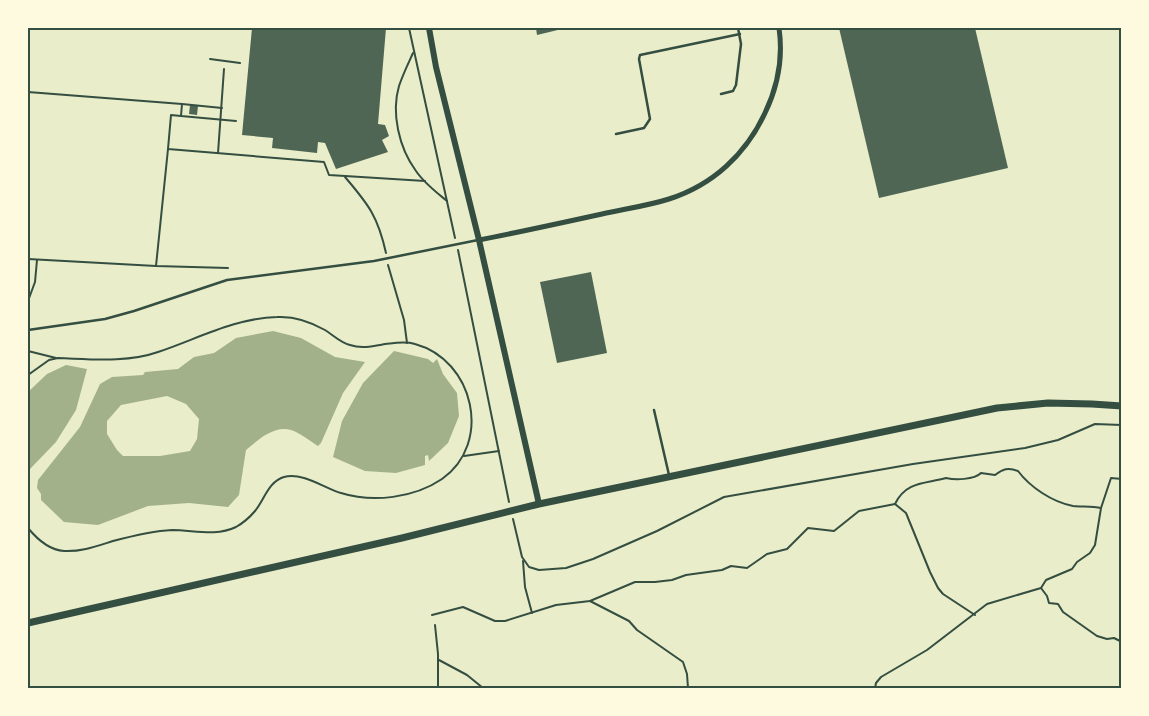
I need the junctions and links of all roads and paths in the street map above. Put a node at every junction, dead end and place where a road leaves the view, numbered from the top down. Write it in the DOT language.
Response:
graph roads {
  1 [pos="409,28"];
  2 [pos="429,28"];
  3 [pos="738,28"];
  4 [pos="778,28"];
  5 [pos="740,34"];
  6 [pos="413,52"];
  7 [pos="210,59"];
  8 [pos="240,63"];
  9 [pos="224,69"];
  10 [pos="28,92"];
  11 [pos="721,94"];
  12 [pos="182,104"];
  13 [pos="222,108"];
  14 [pos="181,116"];
  15 [pos="221,120"];
  16 [pos="236,121"];
  17 [pos="616,134"];
  18 [pos="168,149"];
  19 [pos="218,153"];
  20 [pos="425,181"];
  21 [pos="447,200"];
  22 [pos="479,240"];
  23 [pos="457,245"];
  24 [pos="28,259"];
  25 [pos="38,260"];
  26 [pos="156,266"];
  27 [pos="228,268"];
  28 [pos="28,301"];
  29 [pos="28,330"];
  30 [pos="28,351"];
  31 [pos="56,358"];
  32 [pos="28,375"];
  33 [pos="1122,406"];
  34 [pos="654,410"];
  35 [pos="1122,426"];
  36 [pos="499,451"];
  37 [pos="464,456"];
  38 [pos="669,477"];
  39 [pos="1122,479"];
  40 [pos="509,501"];
  41 [pos="539,504"];
  42 [pos="895,504"];
  43 [pos="1100,508"];
  44 [pos="28,528"];
  45 [pos="515,532"];
  46 [pos="523,560"];
  47 [pos="1042,588"];
  48 [pos="590,600"];
  49 [pos="532,613"];
  50 [pos="432,615"];
  51 [pos="975,615"];
  52 [pos="28,623"];
  53 [pos="435,625"];
  54 [pos="1122,642"];
  55 [pos="438,660"];
  56 [pos="438,688"];
  57 [pos="483,688"];
  58 [pos="688,688"];
  59 [pos="875,688"];
  1 -- 6 [label="path"];
  2 -- 22 [label="street"];
  3 -- 5 [label="lane"];
  4 -- 22 [label="street"];
  5 -- 11 [label="lane"];
  5 -- 17 [label="lane"];
  6 -- 20 [label="path"];
  6 -- 21 [label="path"];
  7 -- 8 [label="path"];
  9 -- 13 [label="path"];
  10 -- 12 [label="path"];
  12 -- 13 [label="path"];
  12 -- 14 [label="path"];
  13 -- 15 [label="path"];
  14 -- 15 [label="path"];
  14 -- 18 [label="path"];
  15 -- 16 [label="path"];
  15 -- 19 [label="path"];
  18 -- 19 [label="path"];
  18 -- 26 [label="path"];
  19 -- 20 [label="path"];
  20 -- 21 [label="path"];
  21 -- 23 [label="path"];
  22 -- 23 [label="lane"];
  22 -- 41 [label="street"];
  23 -- 29 [label="lane"];
  23 -- 36 [label="path"];
  24 -- 25 [label="path"];
  25 -- 26 [label="path"];
  25 -- 28 [label="path"];
  26 -- 27 [label="path"];
  30 -- 31 [label="path"];
  31 -- 32 [label="path"];
  31 -- 37 [label="path"];
  33 -- 38 [label="main road"];
  34 -- 38 [label="lane"];
  35 -- 46 [label="path"];
  36 -- 37 [label="path"];
  36 -- 40 [label="path"];
  37 -- 44 [label="path"];
  38 -- 41 [label="main road"];
  39 -- 43 [label="path"];
  41 -- 52 [label="main road"];
  42 -- 43 [label="path"];
  42 -- 48 [label="path"];
  42 -- 51 [label="path"];
  43 -- 47 [label="path"];
  45 -- 46 [label="path"];
  46 -- 49 [label="path"];
  47 -- 51 [label="path"];
  47 -- 54 [label="path"];
  48 -- 49 [label="path"];
  48 -- 58 [label="path"];
  49 -- 50 [label="path"];
  51 -- 59 [label="path"];
  53 -- 55 [label="path"];
  55 -- 56 [label="path"];
  55 -- 57 [label="path"];
}
